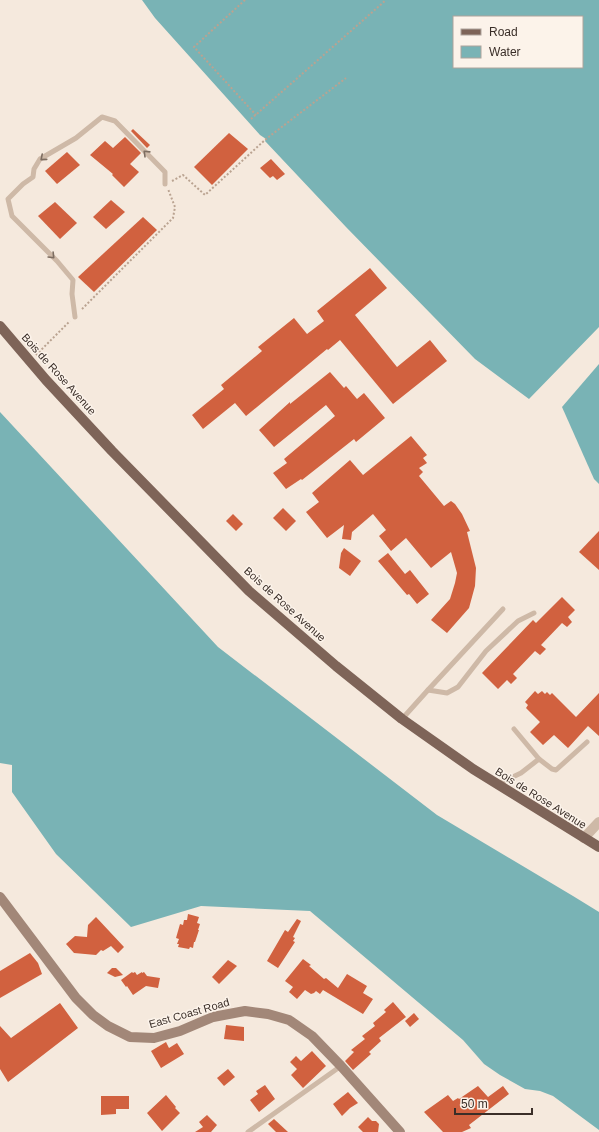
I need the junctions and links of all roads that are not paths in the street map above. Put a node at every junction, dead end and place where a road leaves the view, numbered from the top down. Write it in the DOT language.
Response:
graph roads {
  1 [pos="165,184"];
  2 [pos="75,317"];
  3 [pos="0,326"];
  4 [pos="503,609"];
  5 [pos="534,613"];
  6 [pos="428,690"];
  7 [pos="402,719"];
  8 [pos="514,729"];
  9 [pos="587,742"];
  10 [pos="539,759"];
  11 [pos="498,784"];
  12 [pos="599,822"];
  13 [pos="584,838"];
  14 [pos="599,847"];
  15 [pos="0,897"];
  16 [pos="341,1066"];
  17 [pos="248,1132"];
  18 [pos="400,1132"];
  1 -- 2 [label="lane, one-way"];
  3 -- 7 [label="main road, Bois de Rose Avenue"];
  4 -- 6 [label="lane"];
  5 -- 6 [label="lane"];
  6 -- 7 [label="lane"];
  7 -- 11 [label="main road, Bois de Rose Avenue"];
  8 -- 10 [label="lane"];
  9 -- 10 [label="lane"];
  10 -- 11 [label="lane"];
  11 -- 13 [label="main road, Bois de Rose Avenue"];
  12 -- 13 [label="street"];
  13 -- 14 [label="main road, Bois de Rose Avenue"];
  15 -- 16 [label="main road, East Coast Road"];
  16 -- 17 [label="lane"];
  16 -- 18 [label="main road, East Coast Road"];
}
